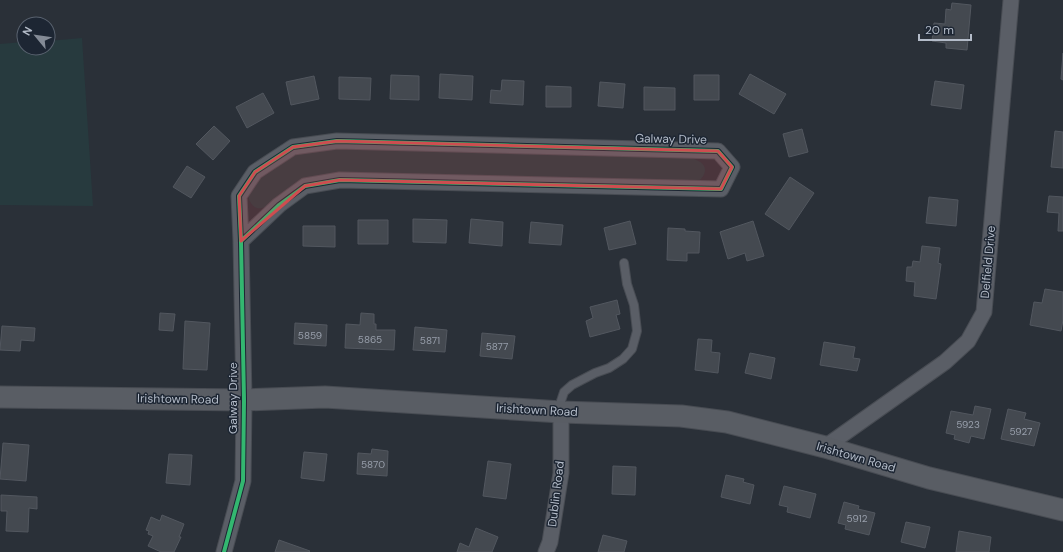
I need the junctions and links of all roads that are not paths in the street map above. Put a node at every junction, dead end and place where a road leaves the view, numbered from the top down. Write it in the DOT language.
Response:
graph roads {
  1 [pos="1011,0"];
  2 [pos="241,241"];
  3 [pos="624,263"];
  4 [pos="0,397"];
  5 [pos="244,400"];
  6 [pos="561,412"];
  7 [pos="825,447"];
  8 [pos="1063,510"];
  9 [pos="224,552"];
  10 [pos="546,552"];
  1 -- 7 [label="street, Delfield Drive"];
  2 -- 2 [label="street, Galway Drive"];
  2 -- 5 [label="street, Galway Drive"];
  3 -- 6 [label="lane"];
  4 -- 5 [label="street, Irishtown Road"];
  5 -- 6 [label="street, Irishtown Road"];
  5 -- 9 [label="street, Galway Drive"];
  6 -- 7 [label="street, Irishtown Road"];
  6 -- 10 [label="street, Dublin Road"];
  7 -- 8 [label="street, Irishtown Road"];
}
